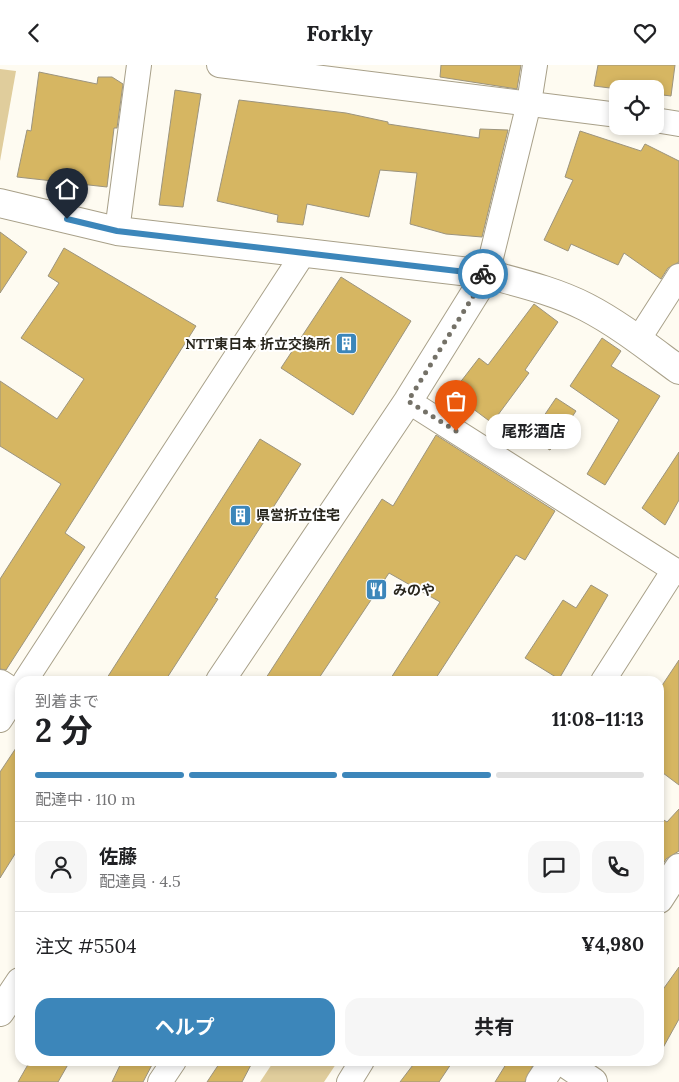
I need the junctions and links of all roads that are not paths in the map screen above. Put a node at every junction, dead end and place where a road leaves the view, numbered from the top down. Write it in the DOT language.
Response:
graph roads {
  1 [pos="139,65"];
  2 [pos="219,65"];
  3 [pos="535,65"];
  4 [pos="529,103"];
  5 [pos="609,114"];
  6 [pos="664,122"];
  7 [pos="679,124"];
  8 [pos="0,203"];
  9 [pos="117,231"];
  10 [pos="304,251"];
  11 [pos="487,274"];
  12 [pos="679,277"];
  13 [pos="638,340"];
  14 [pos="679,370"];
  15 [pos="408,401"];
  16 [pos="677,572"];
  17 [pos="25,676"];
  18 [pos="223,676"];
  19 [pos="606,676"];
  20 [pos="15,691"];
  21 [pos="0,720"];
  22 [pos="679,868"];
  23 [pos="664,891"];
  24 [pos="15,990"];
  25 [pos="0,1012"];
  26 [pos="171,1066"];
  27 [pos="359,1066"];
  28 [pos="551,1066"];
  29 [pos="569,1066"];
  30 [pos="160,1082"];
  31 [pos="348,1082"];
  32 [pos="540,1082"];
  33 [pos="593,1082"];
  1 -- 9 [label="street"];
  2 -- 4 [label="street"];
  3 -- 4 [label="street"];
  4 -- 5 [label="street"];
  4 -- 11 [label="street"];
  6 -- 7 [label="street"];
  8 -- 9 [label="street"];
  9 -- 10 [label="street"];
  10 -- 11 [label="street"];
  10 -- 17 [label="street"];
  11 -- 13 [label="street"];
  11 -- 15 [label="street"];
  12 -- 13 [label="street"];
  13 -- 14 [label="street"];
  15 -- 16 [label="street"];
  15 -- 18 [label="street"];
  16 -- 19 [label="street"];
  20 -- 21 [label="street"];
  22 -- 23 [label="street"];
  24 -- 25 [label="street"];
  26 -- 30 [label="street"];
  27 -- 31 [label="street"];
  28 -- 32 [label="street"];
  29 -- 33 [label="street"];
}
